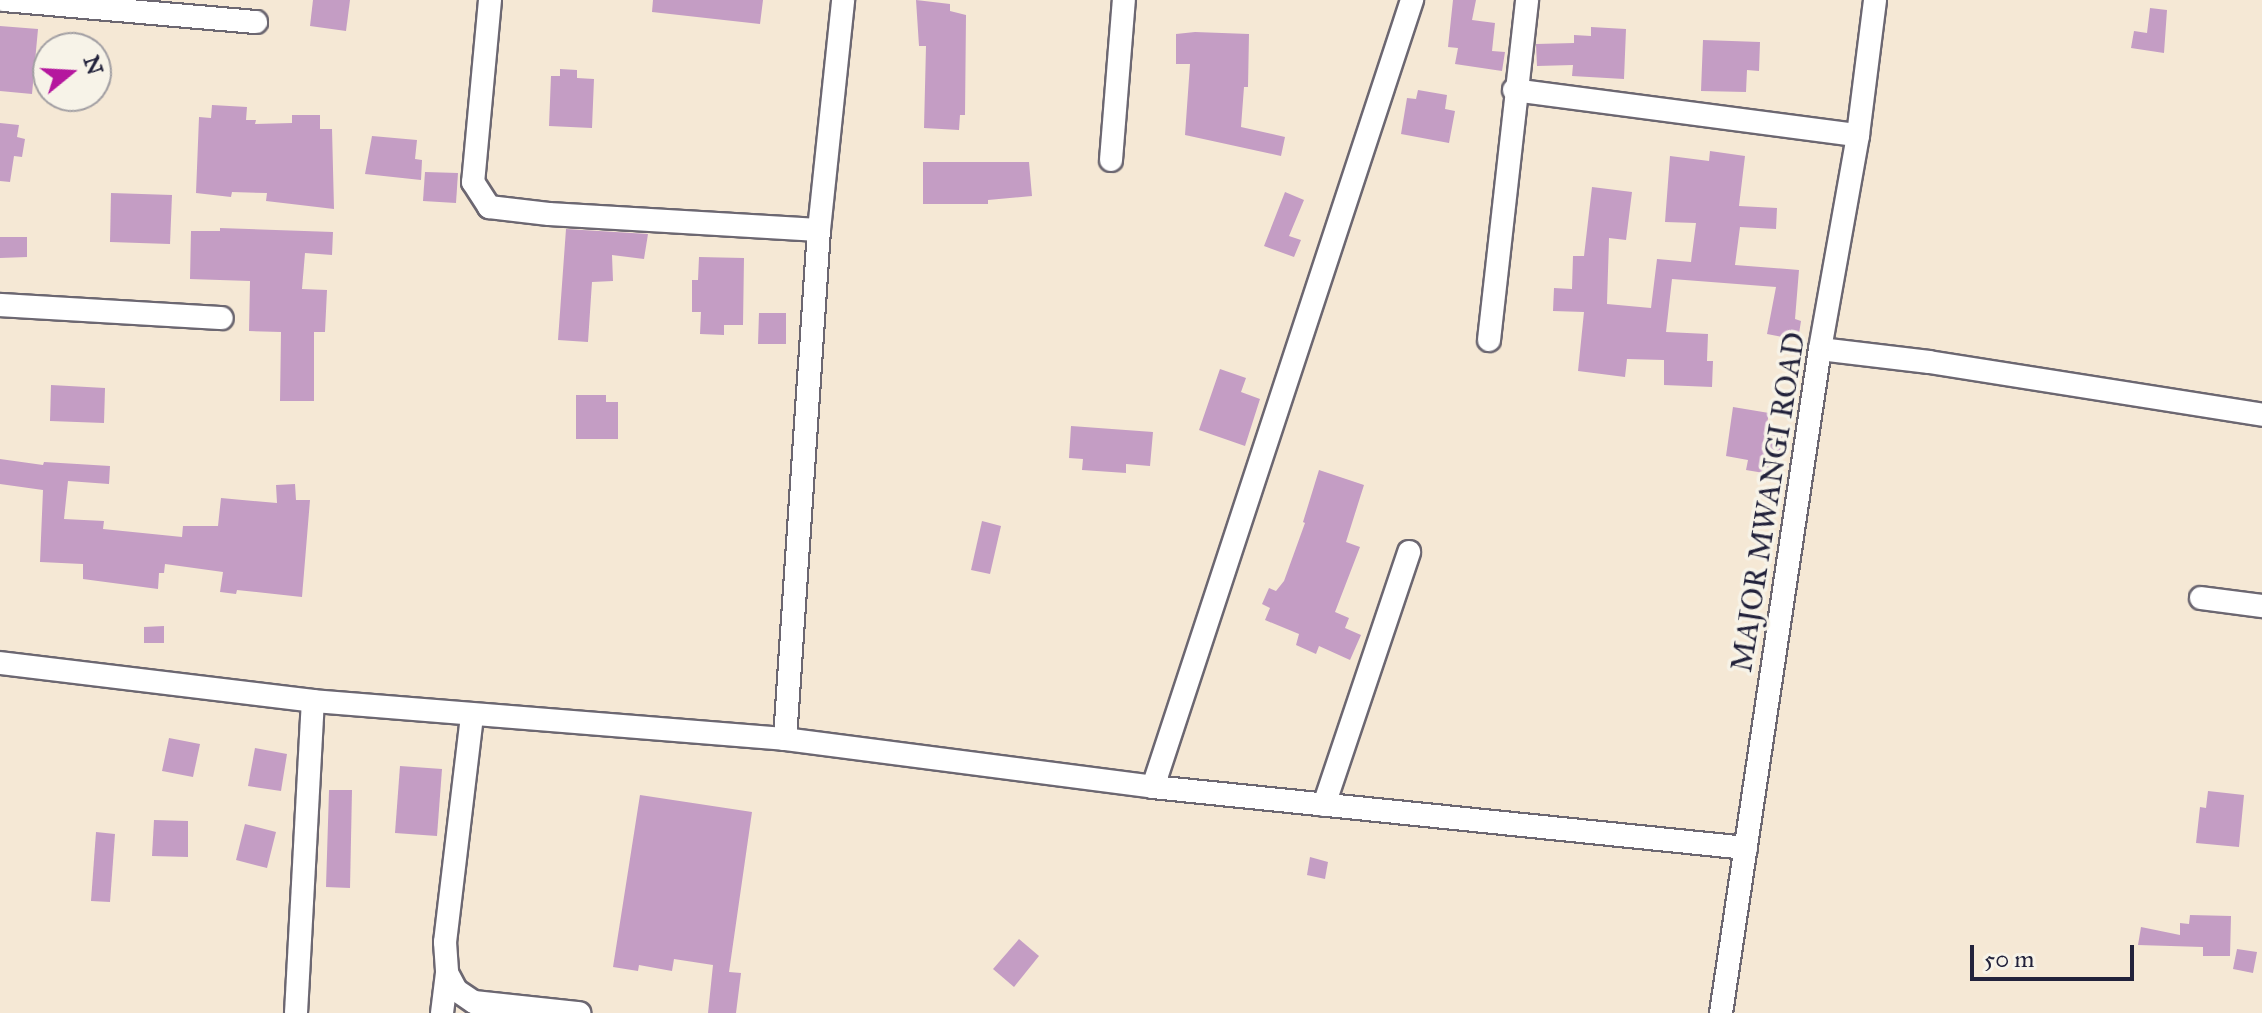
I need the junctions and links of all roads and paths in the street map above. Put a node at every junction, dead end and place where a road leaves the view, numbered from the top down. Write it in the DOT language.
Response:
graph roads {
  1 [pos="4,0"];
  2 [pos="490,0"];
  3 [pos="843,0"];
  4 [pos="1124,0"];
  5 [pos="1412,0"];
  6 [pos="1527,0"];
  7 [pos="1875,0"];
  8 [pos="256,22"];
  9 [pos="1514,90"];
  10 [pos="1858,135"];
  11 [pos="1111,160"];
  12 [pos="819,230"];
  13 [pos="0,305"];
  14 [pos="222,318"];
  15 [pos="1489,340"];
  16 [pos="1820,349"];
  17 [pos="2262,415"];
  18 [pos="1409,552"];
  19 [pos="2201,598"];
  20 [pos="2262,606"];
  21 [pos="0,663"];
  22 [pos="313,701"];
  23 [pos="472,716"];
  24 [pos="785,739"];
  25 [pos="1153,787"];
  26 [pos="1324,805"];
  27 [pos="1746,848"];
  28 [pos="447,973"];
  29 [pos="296,1013"];
  30 [pos="442,1013"];
  31 [pos="579,1013"];
  32 [pos="1721,1013"];
  1 -- 8 [label="street"];
  2 -- 12 [label="street"];
  3 -- 12 [label="street"];
  4 -- 11 [label="street"];
  5 -- 25 [label="street"];
  6 -- 9 [label="street"];
  7 -- 10 [label="street, MAJOR MWANGI ROAD"];
  9 -- 10 [label="street"];
  9 -- 15 [label="street"];
  10 -- 16 [label="street, MAJOR MWANGI ROAD"];
  12 -- 24 [label="street"];
  13 -- 14 [label="street"];
  16 -- 17 [label="street"];
  16 -- 27 [label="street, MAJOR MWANGI ROAD"];
  18 -- 26 [label="street"];
  19 -- 20 [label="street"];
  21 -- 22 [label="street"];
  22 -- 23 [label="street"];
  22 -- 29 [label="street"];
  23 -- 24 [label="street"];
  23 -- 28 [label="street"];
  24 -- 25 [label="street"];
  25 -- 26 [label="street"];
  26 -- 27 [label="street"];
  27 -- 32 [label="street, MAJOR MWANGI ROAD"];
  28 -- 30 [label="street"];
  28 -- 31 [label="street"];
}
